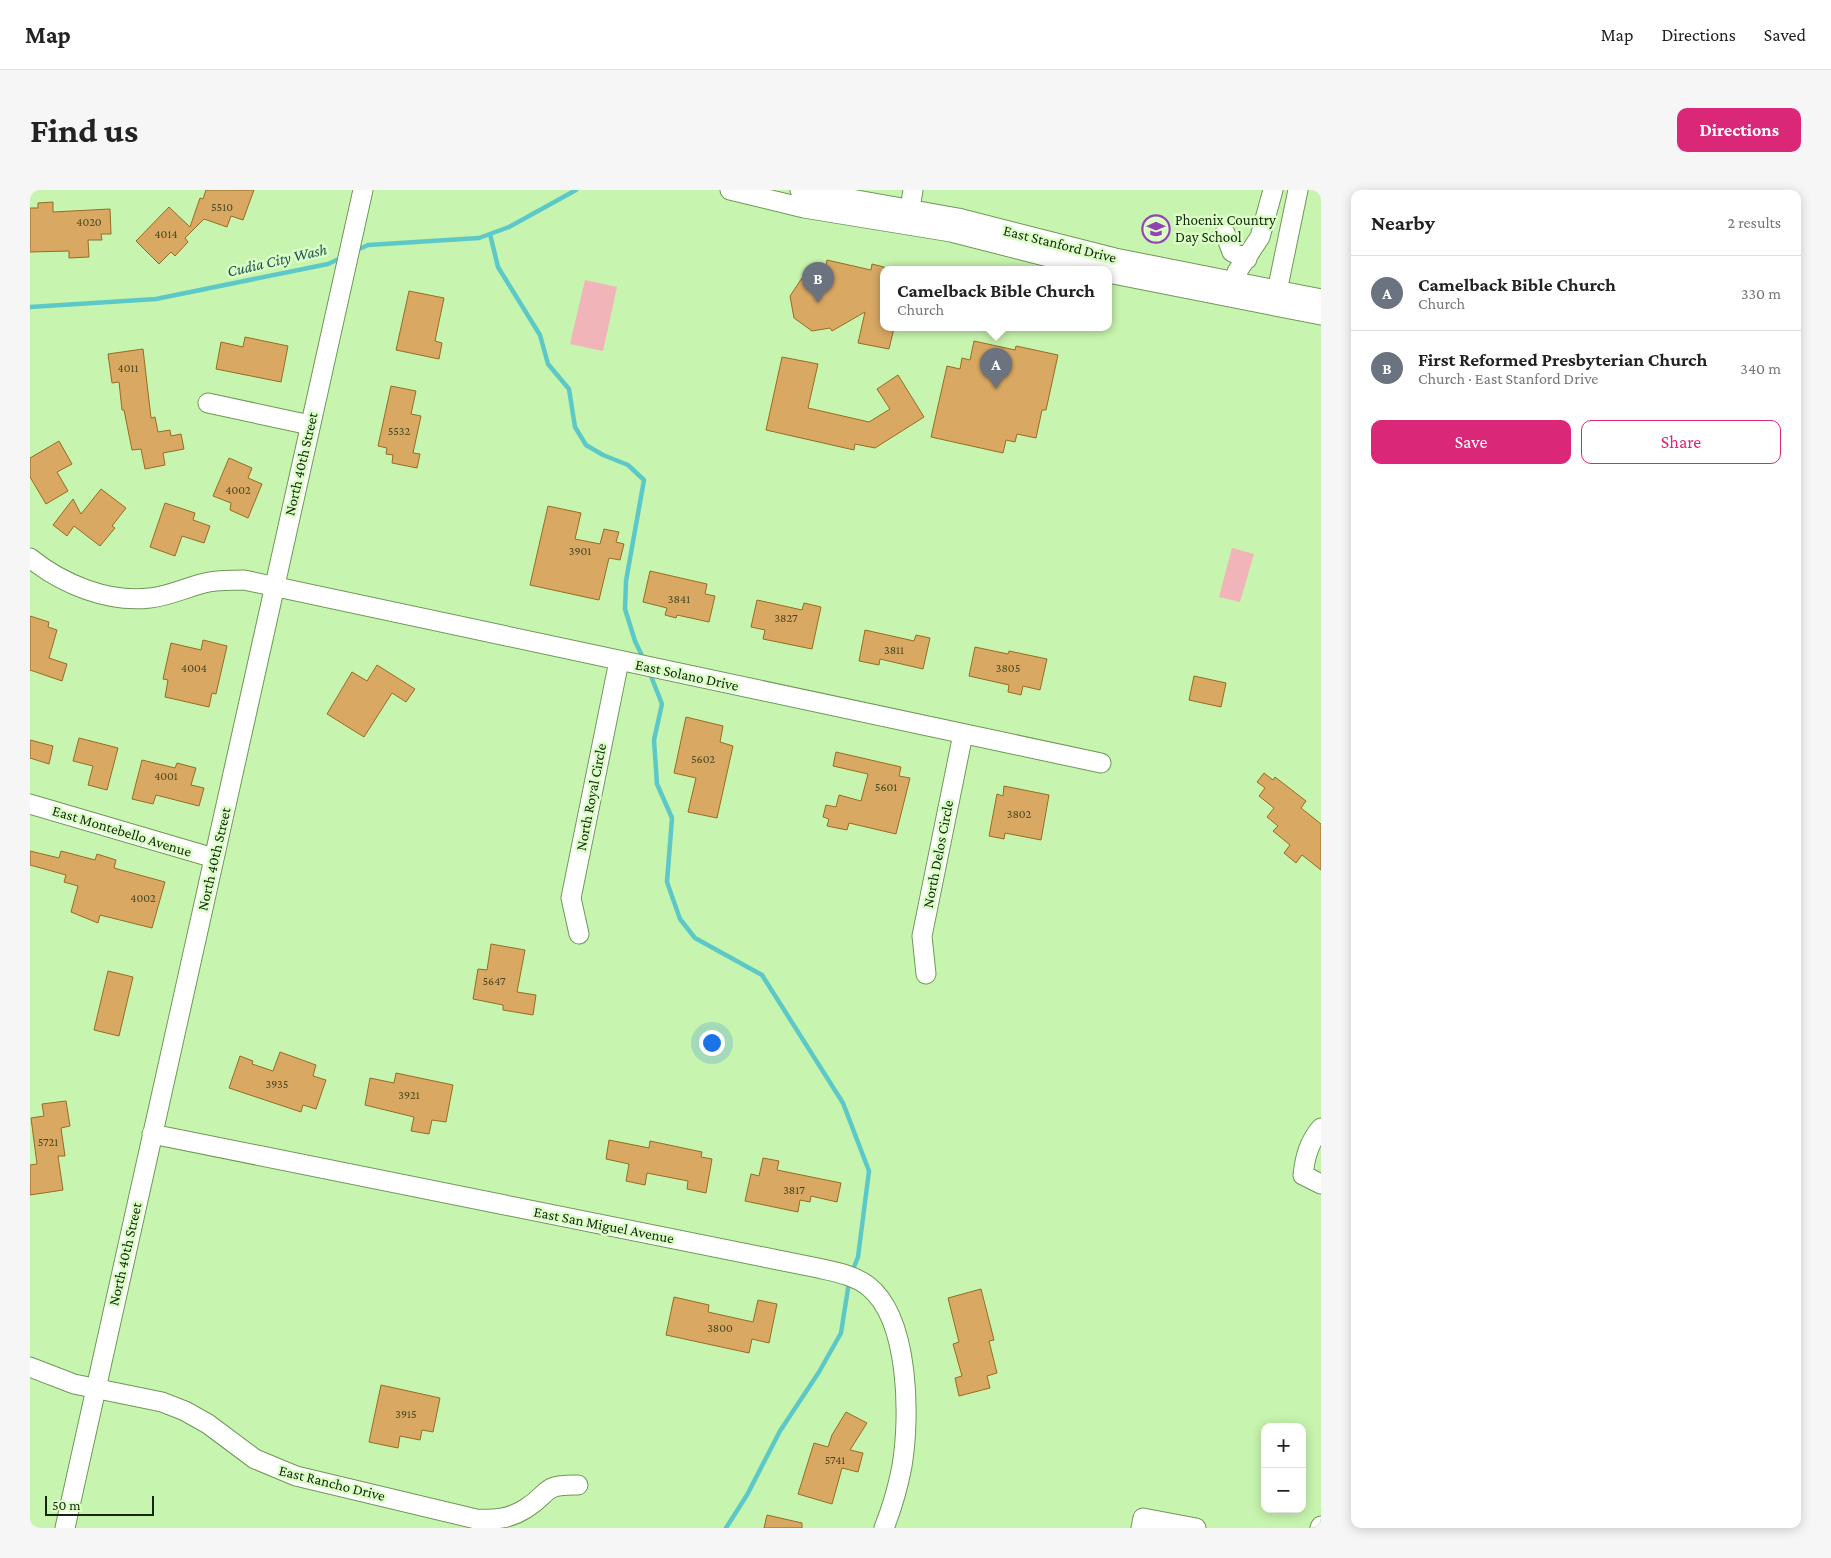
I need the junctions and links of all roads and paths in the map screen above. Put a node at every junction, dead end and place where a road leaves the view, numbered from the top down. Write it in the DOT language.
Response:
graph roads {
  1 [pos="363,190"];
  2 [pos="730,190"];
  3 [pos="800,190"];
  4 [pos="913,190"];
  5 [pos="1274,190"];
  6 [pos="1298,190"];
  7 [pos="909,216"];
  8 [pos="1225,233"];
  9 [pos="1246,259"];
  10 [pos="1083,266"];
  11 [pos="1112,274"];
  12 [pos="1233,289"];
  13 [pos="1276,298"];
  14 [pos="1321,299"];
  15 [pos="1321,315"];
  16 [pos="208,403"];
  17 [pos="310,425"];
  18 [pos="30,558"];
  19 [pos="273,588"];
  20 [pos="619,661"];
  21 [pos="962,734"];
  22 [pos="1101,763"];
  23 [pos="30,804"];
  24 [pos="214,858"];
  25 [pos="579,934"];
  26 [pos="926,974"];
  27 [pos="1321,1128"];
  28 [pos="152,1134"];
  29 [pos="1321,1184"];
  30 [pos="30,1367"];
  31 [pos="95,1388"];
  32 [pos="578,1485"];
  33 [pos="476,1523"];
  34 [pos="1142,1523"];
  35 [pos="65,1528"];
  36 [pos="884,1528"];
  37 [pos="1196,1528"];
  1 -- 17 [label="street, North 40th Street"];
  2 -- 7 [label="street, East Stanford Drive"];
  3 -- 7 [label="street, East Stanford Drive"];
  4 -- 7 [label="street"];
  5 -- 9 [label="street"];
  6 -- 13 [label="street"];
  7 -- 10 [label="street, East Stanford Drive"];
  7 -- 12 [label="street, East Stanford Drive"];
  8 -- 9 [label="street"];
  9 -- 12 [label="street"];
  11 -- 12 [label="street, East Stanford Drive"];
  12 -- 13 [label="street, East Stanford Drive"];
  13 -- 14 [label="street, East Stanford Drive"];
  13 -- 15 [label="street, East Stanford Drive"];
  16 -- 17 [label="street"];
  17 -- 19 [label="street, North 40th Street"];
  18 -- 19 [label="street"];
  19 -- 20 [label="street, East Solano Drive"];
  19 -- 24 [label="street, North 40th Street"];
  20 -- 21 [label="street, East Solano Drive"];
  20 -- 25 [label="street, North Royal Circle"];
  21 -- 22 [label="street, East Solano Drive"];
  21 -- 26 [label="street, North Delos Circle"];
  23 -- 24 [label="street, East Montebello Avenue"];
  24 -- 28 [label="street, North 40th Street"];
  27 -- 29 [label="street"];
  28 -- 31 [label="street, North 40th Street"];
  28 -- 36 [label="street, East San Miguel Avenue"];
  30 -- 31 [label="street, East Rancho Drive"];
  31 -- 33 [label="street, East Rancho Drive"];
  31 -- 35 [label="street, North 40th Street"];
  32 -- 33 [label="street, East Rancho Drive"];
  34 -- 37 [label="street"];
}
